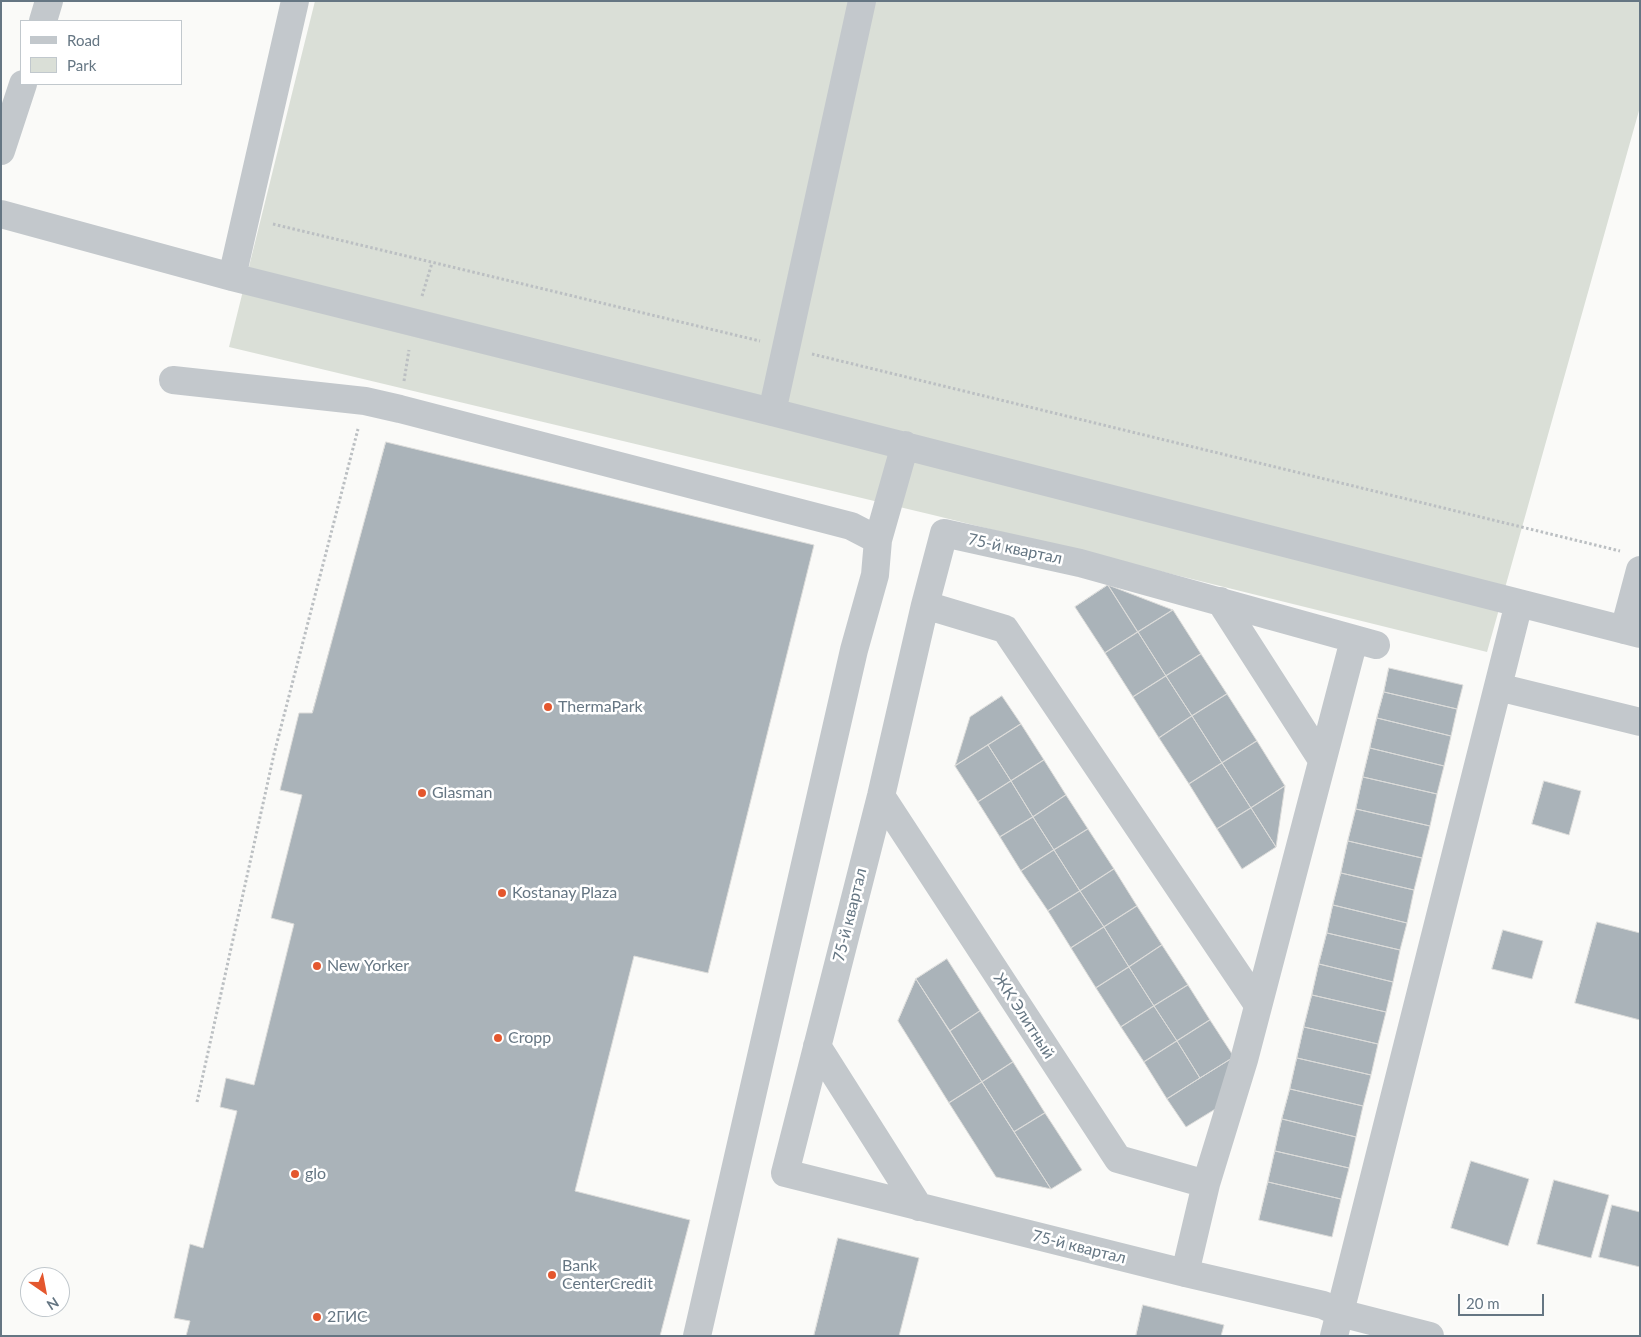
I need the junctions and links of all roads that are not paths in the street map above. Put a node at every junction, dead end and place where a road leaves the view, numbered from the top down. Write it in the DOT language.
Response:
graph roads {
  1 [pos="49,1"];
  2 [pos="295,1"];
  3 [pos="862,1"];
  4 [pos="43,20"];
  5 [pos="23,85"];
  6 [pos="1,151"];
  7 [pos="1,214"];
  8 [pos="232,277"];
  9 [pos="173,380"];
  10 [pos="772,412"];
  11 [pos="904,445"];
  12 [pos="878,540"];
  13 [pos="1635,562"];
  14 [pos="1220,601"];
  15 [pos="1519,603"];
  16 [pos="924,605"];
  17 [pos="1632,632"];
  18 [pos="1498,687"];
  19 [pos="1640,722"];
  20 [pos="1322,760"];
  21 [pos="881,796"];
  22 [pos="1258,1005"];
  23 [pos="817,1046"];
  24 [pos="1206,1184"];
  25 [pos="919,1207"];
  26 [pos="1185,1274"];
  27 [pos="1337,1324"];
  28 [pos="697,1336"];
  29 [pos="1430,1336"];
  1 -- 4 [label="street"];
  2 -- 8 [label="street"];
  3 -- 10 [label="street"];
  5 -- 6 [label="street"];
  7 -- 8 [label="street"];
  8 -- 10 [label="street"];
  9 -- 12 [label="street"];
  10 -- 11 [label="street"];
  11 -- 12 [label="street"];
  11 -- 15 [label="street"];
  12 -- 28 [label="street"];
  13 -- 17 [label="street"];
  14 -- 16 [label="street, 75-й квартал"];
  14 -- 20 [label="street"];
  14 -- 20 [label="street, 75-й квартал"];
  15 -- 17 [label="street"];
  15 -- 18 [label="street"];
  16 -- 21 [label="street, 75-й квартал"];
  16 -- 22 [label="street"];
  18 -- 19 [label="street"];
  18 -- 27 [label="street"];
  20 -- 22 [label="street"];
  21 -- 23 [label="street, 75-й квартал"];
  21 -- 24 [label="street, ЖК Элитный"];
  22 -- 24 [label="street"];
  23 -- 25 [label="street"];
  23 -- 25 [label="street, 75-й квартал"];
  24 -- 26 [label="street"];
  25 -- 26 [label="street, 75-й квартал"];
  26 -- 27 [label="street, 75-й квартал"];
  27 -- 29 [label="street, 75-й квартал"];
}
